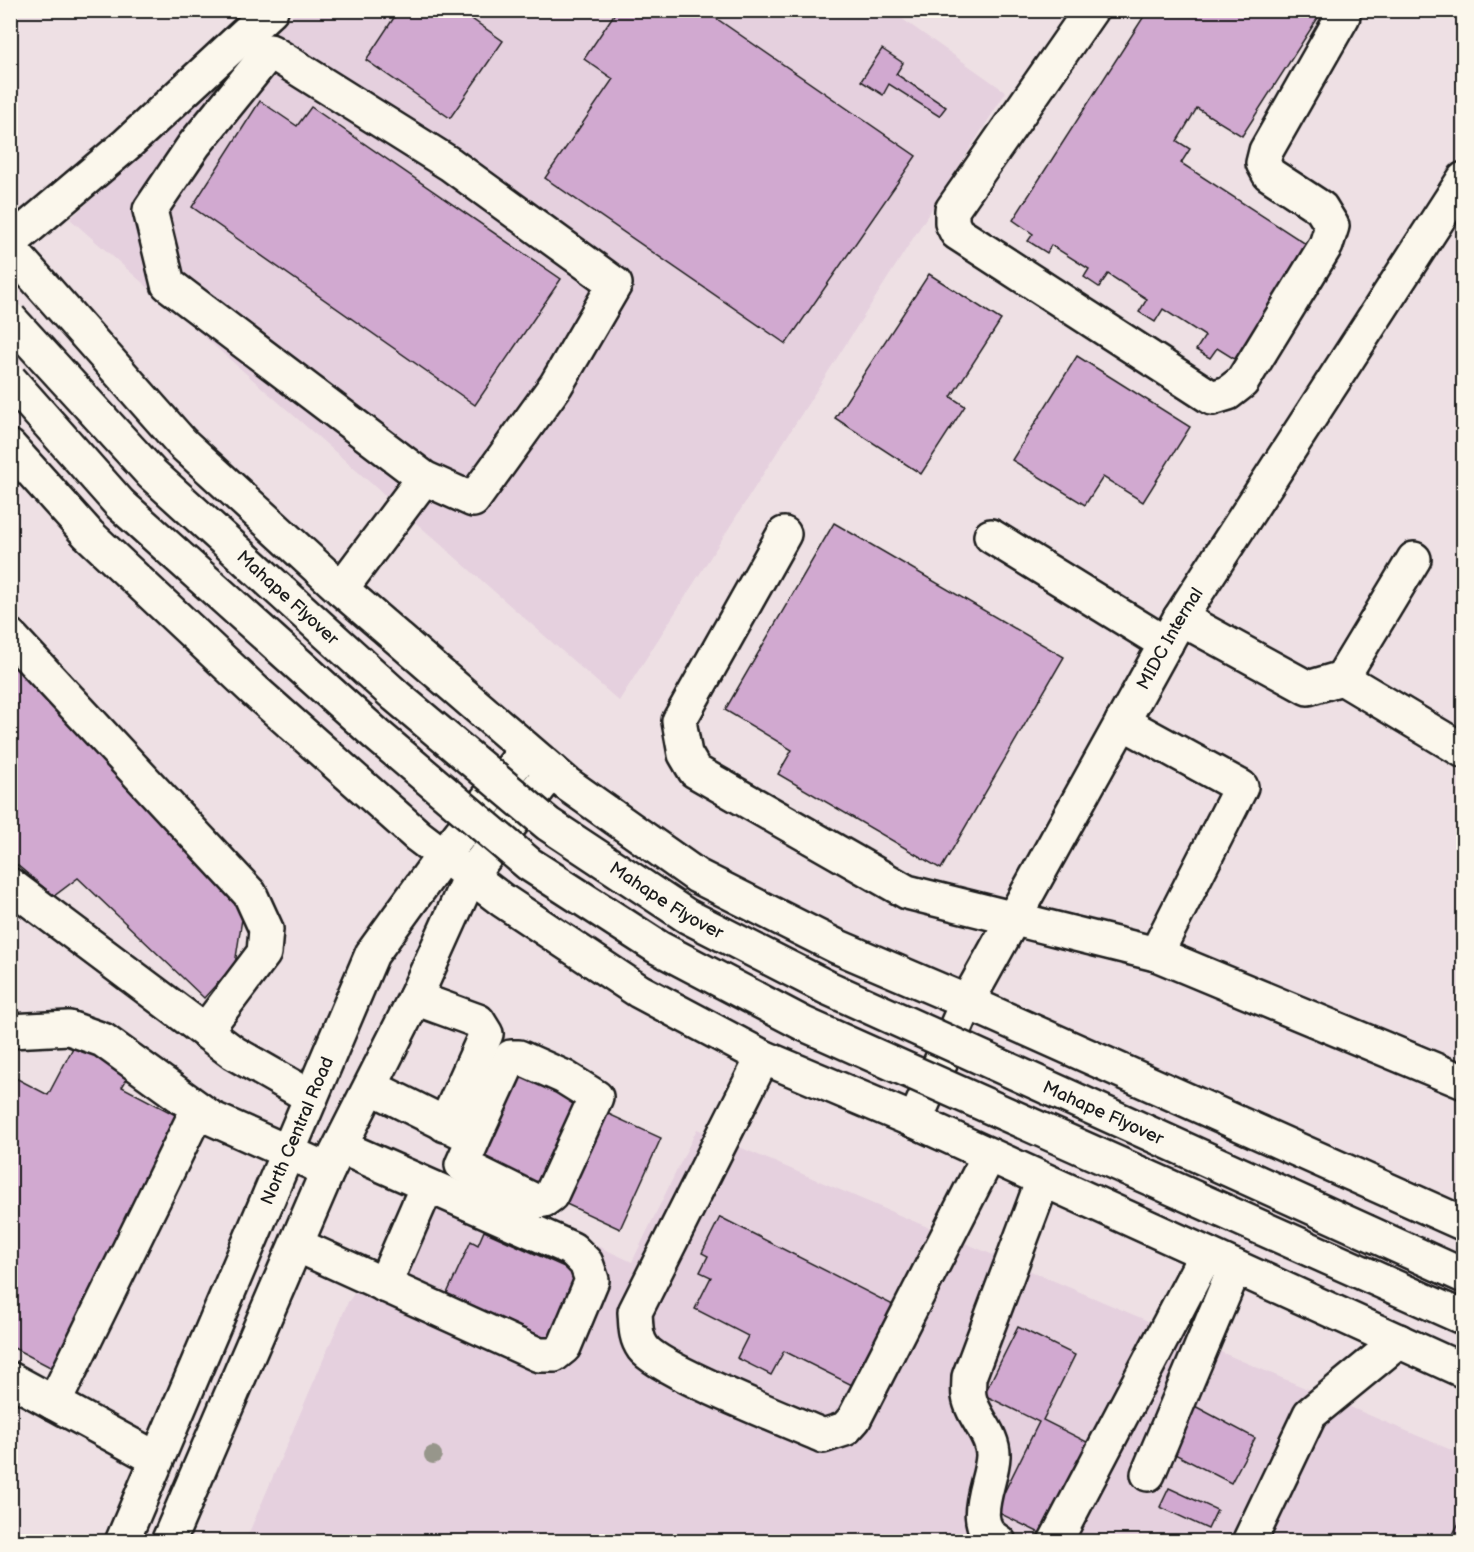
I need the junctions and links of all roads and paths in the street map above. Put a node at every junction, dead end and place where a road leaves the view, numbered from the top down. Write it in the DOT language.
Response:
graph roads {
  1 [pos="271,10"];
  2 [pos="1091,10"];
  3 [pos="1343,10"];
  4 [pos="1460,193"];
  5 [pos="10,243"];
  6 [pos="10,249"];
  7 [pos="10,319"];
  8 [pos="10,380"];
  9 [pos="10,447"];
  10 [pos="424,478"];
  11 [pos="784,534"];
  12 [pos="991,536"];
  13 [pos="1414,559"];
  14 [pos="341,589"];
  15 [pos="1173,631"];
  16 [pos="10,636"];
  17 [pos="1342,678"];
  18 [pos="1122,722"];
  19 [pos="526,750"];
  20 [pos="1464,751"];
  21 [pos="552,771"];
  22 [pos="443,856"];
  23 [pos="470,876"];
  24 [pos="10,885"];
  25 [pos="1012,917"];
  26 [pos="1156,954"];
  27 [pos="415,998"];
  28 [pos="967,1002"];
  29 [pos="10,1031"];
  30 [pos="205,1031"];
  31 [pos="763,1057"];
  32 [pos="1464,1082"];
  33 [pos="371,1087"];
  34 [pos="311,1097"];
  35 [pos="198,1109"];
  36 [pos="915,1121"];
  37 [pos="460,1131"];
  38 [pos="287,1153"];
  39 [pos="989,1155"];
  40 [pos="334,1158"];
  41 [pos="1043,1180"];
  42 [pos="427,1186"];
  43 [pos="1464,1224"];
  44 [pos="297,1245"];
  45 [pos="1206,1254"];
  46 [pos="1235,1267"];
  47 [pos="1464,1276"];
  48 [pos="384,1285"];
  49 [pos="1464,1318"];
  50 [pos="1399,1341"];
  51 [pos="1464,1371"];
  52 [pos="10,1379"];
  53 [pos="54,1403"];
  54 [pos="157,1459"];
  55 [pos="1148,1474"];
  56 [pos="122,1542"];
  57 [pos="168,1542"];
  58 [pos="999,1542"];
  59 [pos="1055,1542"];
  60 [pos="1249,1542"];
  1 -- 5 [label="main road"];
  2 -- 3 [label="main road"];
  4 -- 15 [label="main road, MIDC Internal"];
  6 -- 14 [label="main road"];
  7 -- 47 [label="main road, Mahape Flyover, bridge"];
  8 -- 49 [label="main road, bridge"];
  9 -- 22 [label="main road"];
  10 -- 10 [label="main road"];
  10 -- 14 [label="main road"];
  11 -- 25 [label="main road"];
  12 -- 15 [label="main road"];
  13 -- 17 [label="main road"];
  14 -- 19 [label="main road"];
  15 -- 17 [label="main road"];
  15 -- 18 [label="main road, MIDC Internal"];
  16 -- 30 [label="main road"];
  17 -- 20 [label="main road"];
  18 -- 25 [label="main road, MIDC Internal"];
  18 -- 26 [label="main road"];
  19 -- 21 [label="main road"];
  19 -- 22 [label="main road, North Central Road"];
  21 -- 23 [label="main road"];
  21 -- 28 [label="main road"];
  22 -- 23 [label="main road"];
  22 -- 34 [label="main road, North Central Road"];
  23 -- 27 [label="main road"];
  23 -- 31 [label="main road"];
  24 -- 30 [label="main road"];
  25 -- 26 [label="main road"];
  25 -- 28 [label="main road, MIDC Internal"];
  26 -- 32 [label="main road"];
  27 -- 33 [label="main road"];
  27 -- 37 [label="main road"];
  28 -- 36 [label="main road, MIDC Internal"];
  28 -- 43 [label="main road"];
  29 -- 35 [label="main road"];
  30 -- 34 [label="main road"];
  31 -- 36 [label="main road"];
  31 -- 39 [label="main road"];
  33 -- 37 [label="main road"];
  33 -- 40 [label="main road"];
  34 -- 38 [label="main road, North Central Road"];
  35 -- 38 [label="main road"];
  35 -- 53 [label="main road"];
  36 -- 39 [label="main road"];
  37 -- 37 [label="main road"];
  38 -- 40 [label="main road"];
  38 -- 54 [label="main road, North Central Road"];
  39 -- 41 [label="main road"];
  40 -- 42 [label="main road"];
  40 -- 44 [label="main road"];
  41 -- 45 [label="main road"];
  41 -- 58 [label="main road"];
  42 -- 48 [label="main road"];
  42 -- 48 [label="main road"];
  44 -- 48 [label="main road"];
  44 -- 57 [label="main road"];
  45 -- 46 [label="main road"];
  45 -- 59 [label="main road"];
  46 -- 50 [label="main road"];
  46 -- 55 [label="main road"];
  50 -- 51 [label="main road"];
  50 -- 60 [label="main road"];
  52 -- 53 [label="main road"];
  53 -- 54 [label="main road"];
  54 -- 56 [label="main road, North Central Road"];
}
